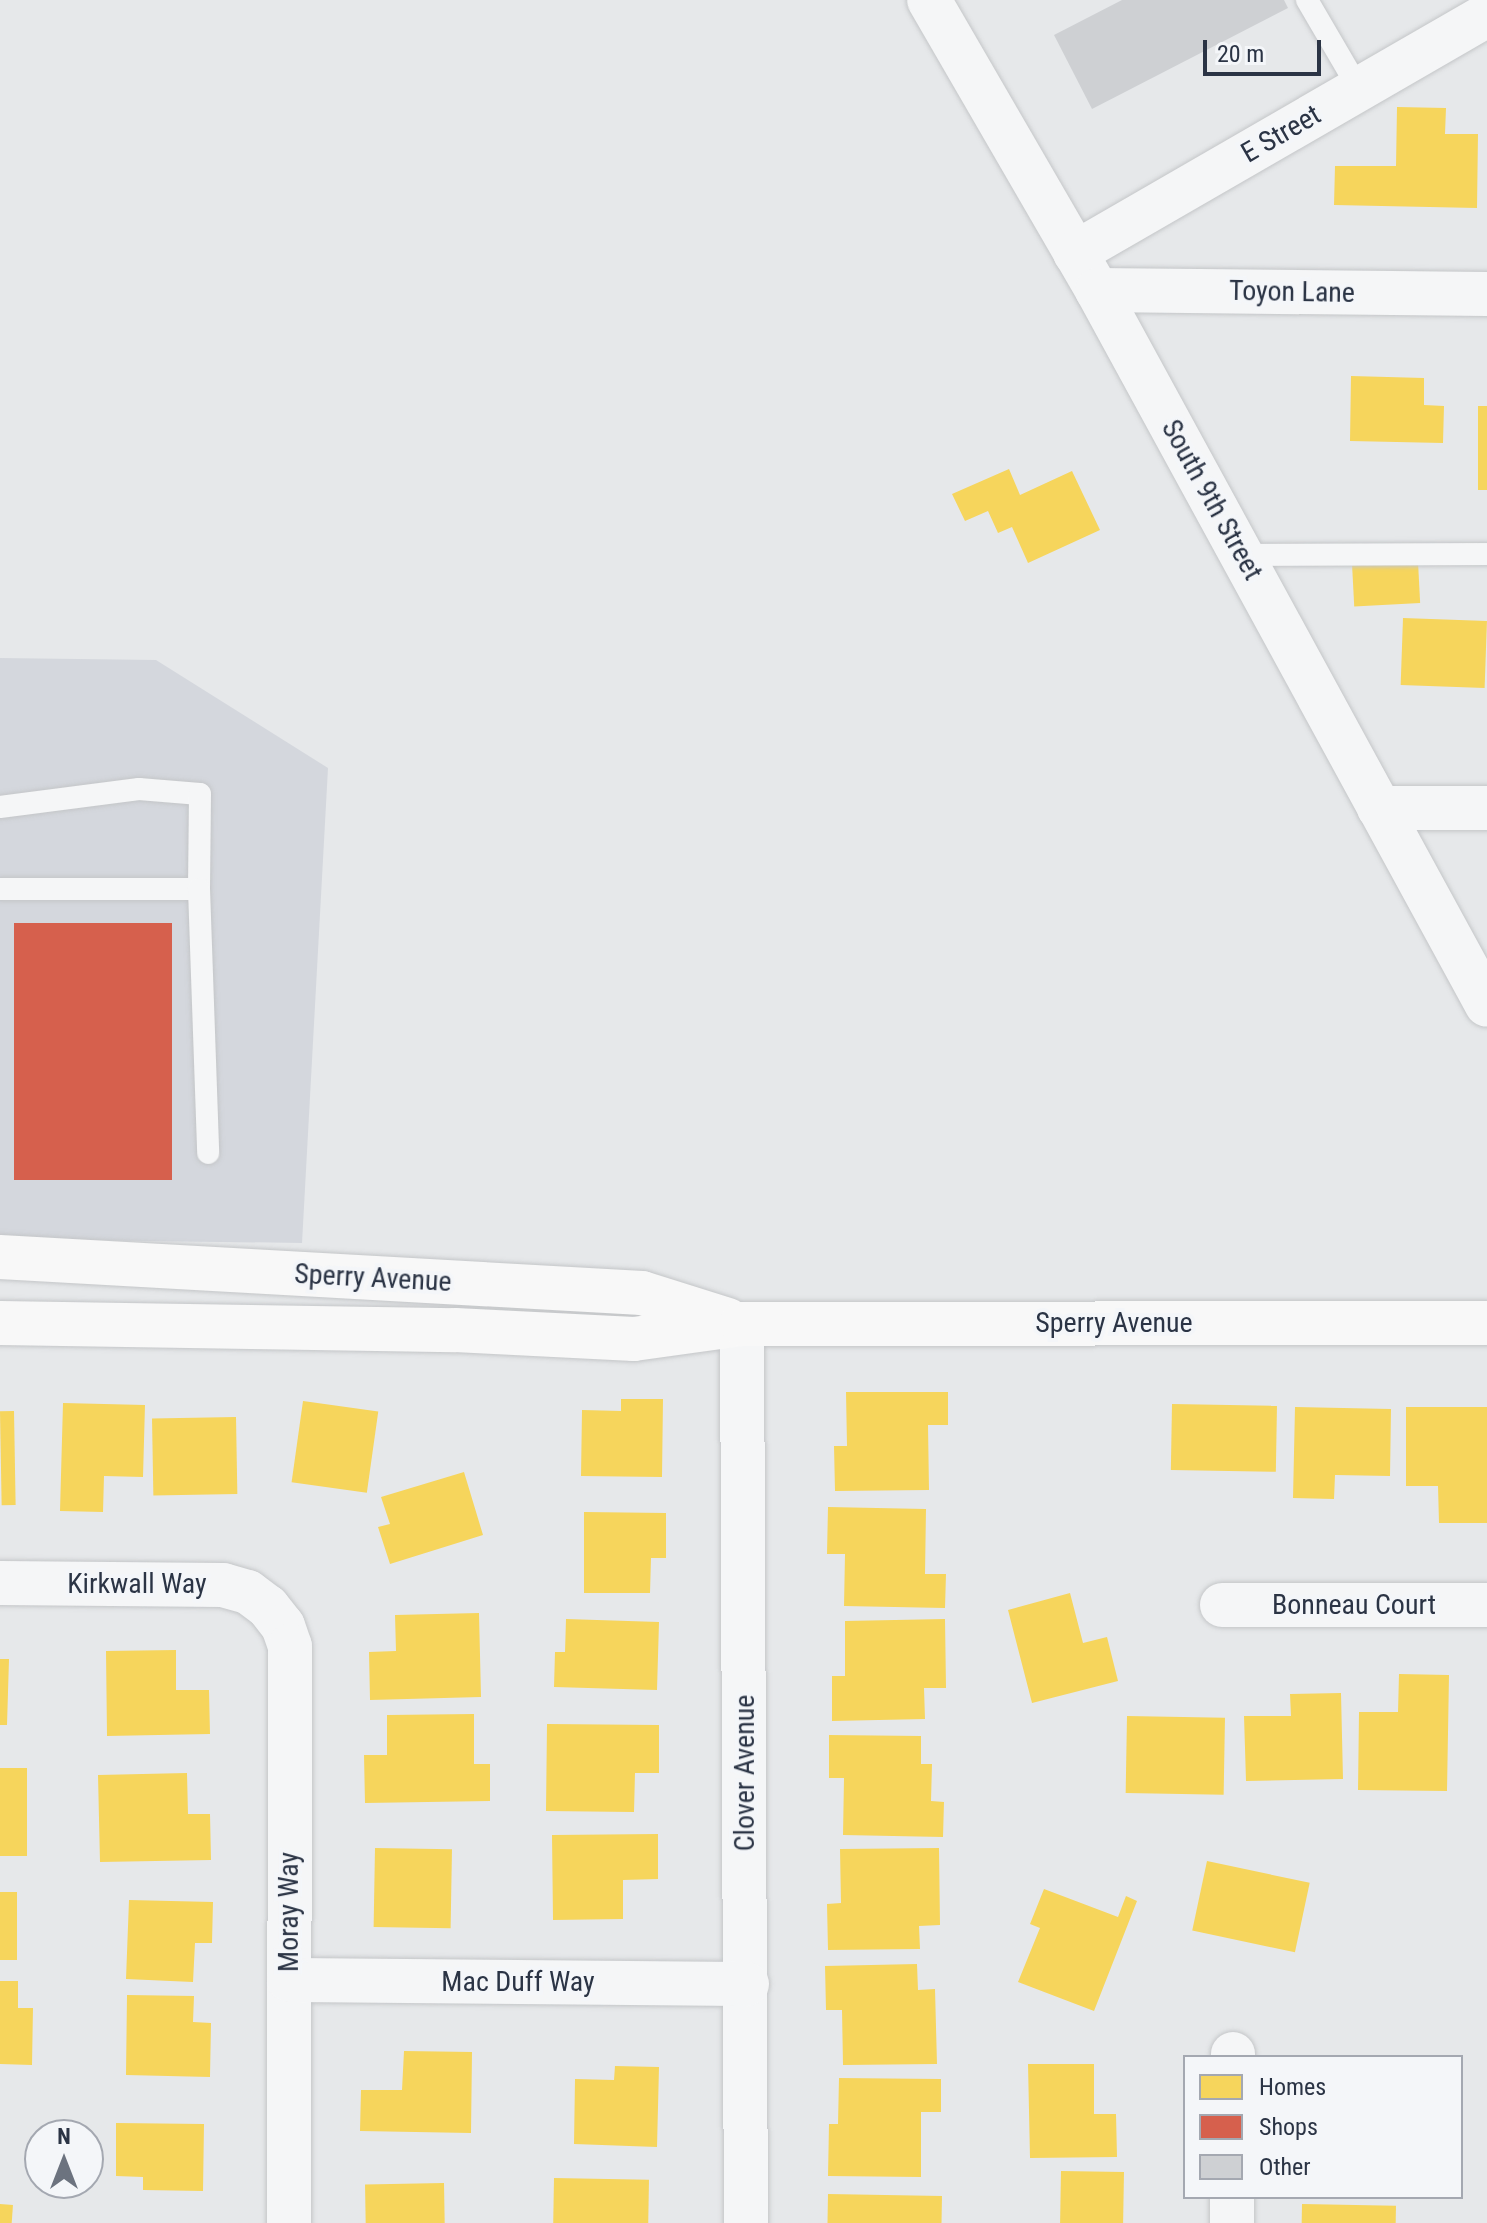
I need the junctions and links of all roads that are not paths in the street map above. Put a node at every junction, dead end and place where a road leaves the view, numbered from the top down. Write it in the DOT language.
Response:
graph roads {
  1 [pos="1307,0"];
  2 [pos="941,4"];
  3 [pos="1470,13"];
  4 [pos="1359,89"];
  5 [pos="1075,253"];
  6 [pos="1097,290"];
  7 [pos="1487,294"];
  8 [pos="1487,554"];
  9 [pos="1241,555"];
  10 [pos="0,807"];
  11 [pos="1379,808"];
  12 [pos="1487,808"];
  13 [pos="0,889"];
  14 [pos="199,889"];
  15 [pos="1487,1005"];
  16 [pos="208,1153"];
  17 [pos="0,1257"];
  18 [pos="0,1323"];
  19 [pos="1487,1323"];
  20 [pos="742,1324"];
  21 [pos="0,1583"];
  22 [pos="1222,1605"];
  23 [pos="1487,1605"];
  24 [pos="268,1607"];
  25 [pos="289,1980"];
  26 [pos="747,1984"];
  27 [pos="1232,2199"];
  28 [pos="289,2223"];
  29 [pos="746,2223"];
  30 [pos="1232,2223"];
  1 -- 4 [label="lane"];
  2 -- 5 [label="street, South 9th Street"];
  3 -- 4 [label="street, E Street"];
  4 -- 5 [label="street, E Street"];
  5 -- 6 [label="street, South 9th Street"];
  6 -- 7 [label="street, Toyon Lane"];
  6 -- 9 [label="street, South 9th Street"];
  8 -- 9 [label="lane"];
  9 -- 11 [label="street, South 9th Street"];
  10 -- 14 [label="lane"];
  11 -- 12 [label="street"];
  11 -- 15 [label="street, South 9th Street"];
  13 -- 14 [label="lane"];
  14 -- 16 [label="lane"];
  17 -- 20 [label="main road, Sperry Avenue"];
  18 -- 20 [label="main road, Sperry Avenue"];
  19 -- 20 [label="main road, Sperry Avenue"];
  20 -- 26 [label="street, Clover Avenue"];
  21 -- 24 [label="street, Kirkwall Way"];
  22 -- 23 [label="street, Bonneau Court"];
  24 -- 25 [label="street, Moray Way"];
  25 -- 26 [label="street, Mac Duff Way"];
  25 -- 28 [label="street, Moray Way"];
  26 -- 29 [label="street, Clover Avenue"];
  27 -- 30 [label="street"];
}
